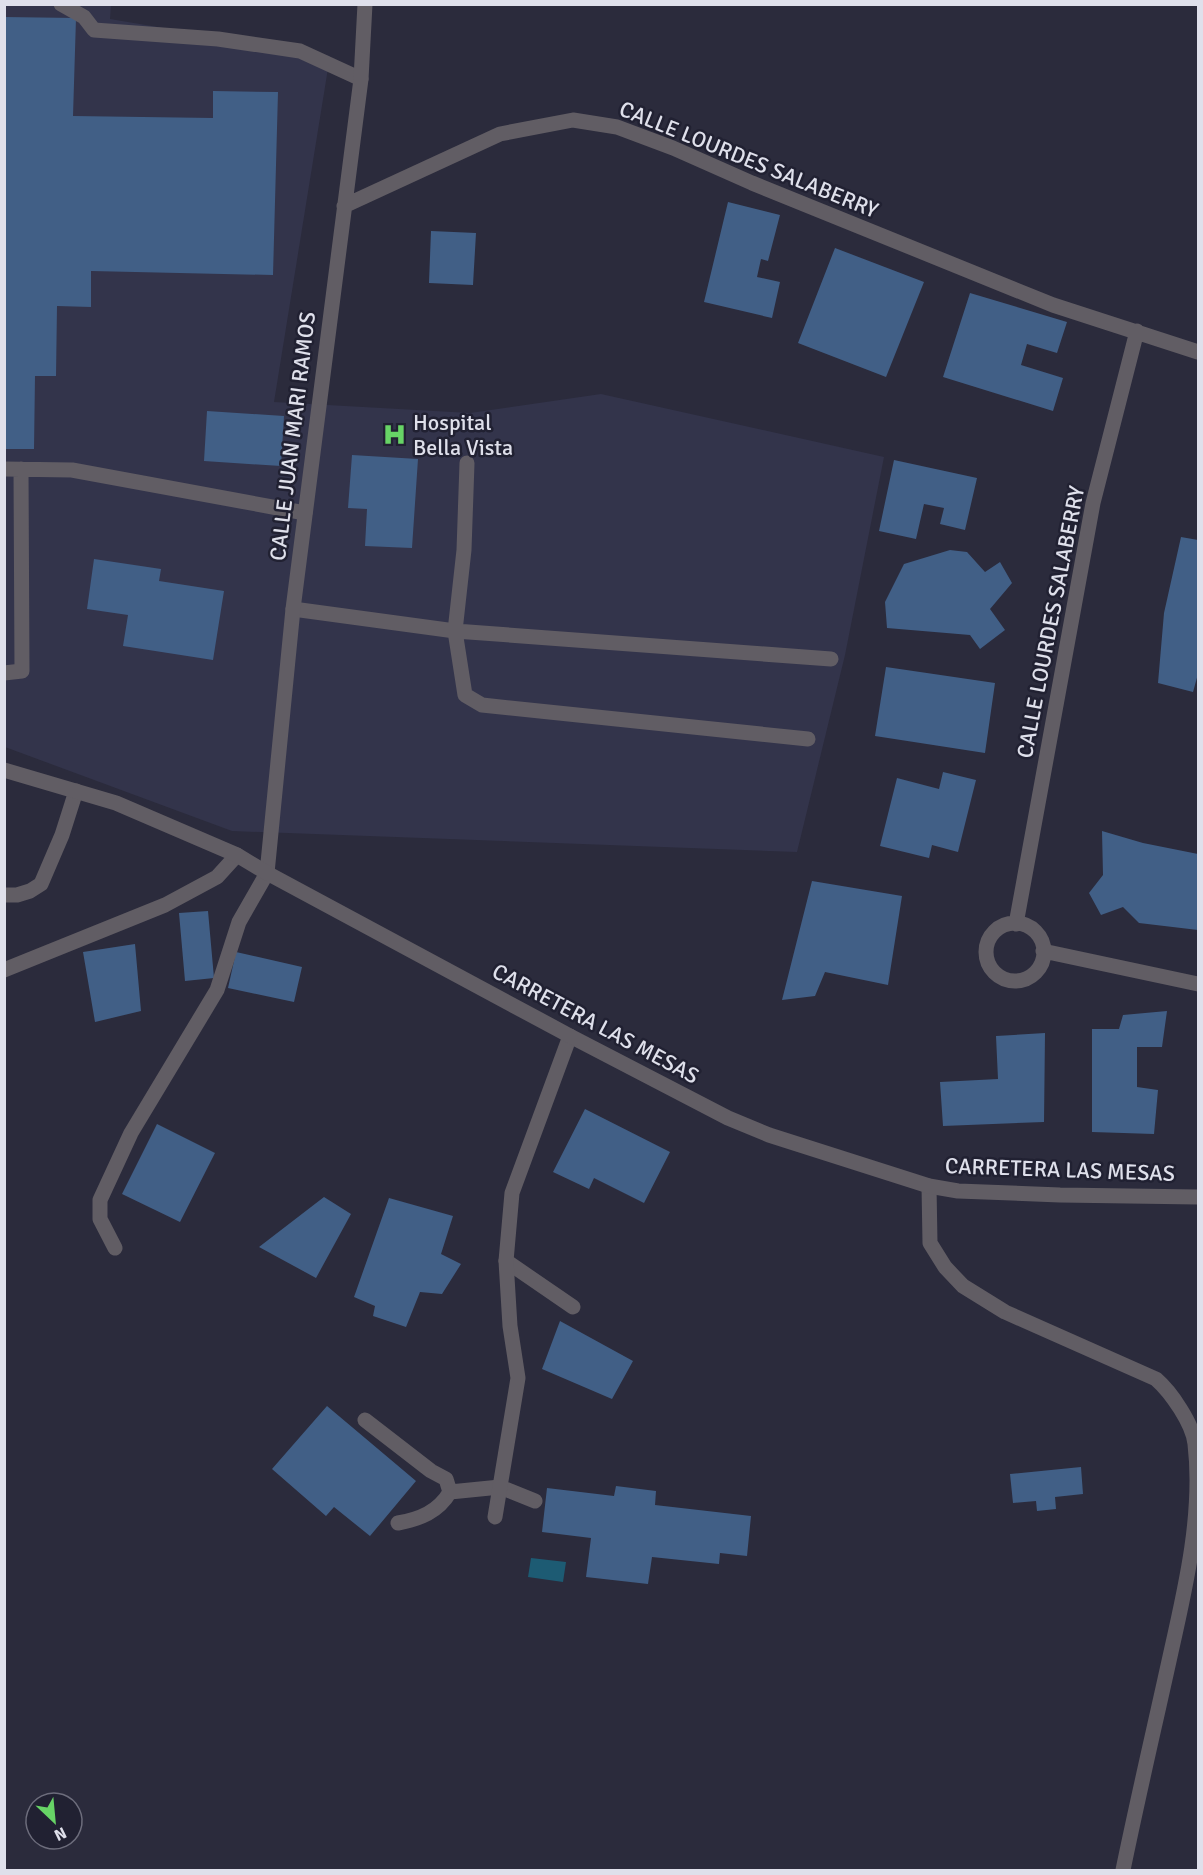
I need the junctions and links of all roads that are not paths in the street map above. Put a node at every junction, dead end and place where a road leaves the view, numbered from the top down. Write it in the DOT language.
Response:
graph roads {
  1 [pos="61,4"];
  2 [pos="365,4"];
  3 [pos="361,79"];
  4 [pos="345,206"];
  5 [pos="1137,331"];
  6 [pos="1198,351"];
  7 [pos="467,463"];
  8 [pos="4,469"];
  9 [pos="21,469"];
  10 [pos="305,513"];
  11 [pos="293,609"];
  12 [pos="455,631"];
  13 [pos="831,659"];
  14 [pos="4,673"];
  15 [pos="808,739"];
  16 [pos="4,770"];
  17 [pos="76,791"];
  18 [pos="237,855"];
  19 [pos="267,873"];
  20 [pos="4,895"];
  21 [pos="1016,924"];
  22 [pos="1043,951"];
  23 [pos="4,970"];
  24 [pos="1198,984"];
  25 [pos="570,1036"];
  26 [pos="929,1186"];
  27 [pos="1198,1197"];
  28 [pos="115,1248"];
  29 [pos="506,1262"];
  30 [pos="573,1307"];
  31 [pos="365,1420"];
  32 [pos="500,1487"];
  33 [pos="450,1492"];
  34 [pos="535,1501"];
  35 [pos="495,1517"];
  36 [pos="398,1523"];
  37 [pos="1123,1870"];
  1 -- 3 [label="street"];
  2 -- 3 [label="street, CALLE JUAN MARI RAMOS"];
  3 -- 4 [label="street, CALLE JUAN MARI RAMOS"];
  4 -- 5 [label="street, CALLE LOURDES SALABERRY"];
  4 -- 10 [label="street, CALLE JUAN MARI RAMOS"];
  5 -- 6 [label="street, CALLE LOURDES SALABERRY"];
  5 -- 21 [label="street, CALLE LOURDES SALABERRY"];
  7 -- 12 [label="street"];
  8 -- 9 [label="street"];
  9 -- 10 [label="street"];
  9 -- 14 [label="street"];
  10 -- 11 [label="street, CALLE JUAN MARI RAMOS"];
  11 -- 12 [label="street"];
  11 -- 19 [label="street, CALLE JUAN MARI RAMOS"];
  12 -- 13 [label="street"];
  12 -- 15 [label="street"];
  16 -- 17 [label="street, CARRETERA LAS MESAS"];
  17 -- 18 [label="street, CARRETERA LAS MESAS"];
  17 -- 20 [label="street"];
  18 -- 19 [label="street, CARRETERA LAS MESAS"];
  18 -- 23 [label="street"];
  19 -- 25 [label="street, CARRETERA LAS MESAS"];
  19 -- 28 [label="street"];
  21 -- 22 [label="street"];
  21 -- 22 [label="street"];
  22 -- 24 [label="street"];
  25 -- 26 [label="street, CARRETERA LAS MESAS"];
  25 -- 29 [label="street"];
  26 -- 27 [label="street, CARRETERA LAS MESAS"];
  26 -- 37 [label="street"];
  29 -- 30 [label="street"];
  29 -- 32 [label="street"];
  31 -- 33 [label="street"];
  32 -- 33 [label="street"];
  32 -- 34 [label="street"];
  32 -- 35 [label="street"];
  33 -- 36 [label="street"];
}
